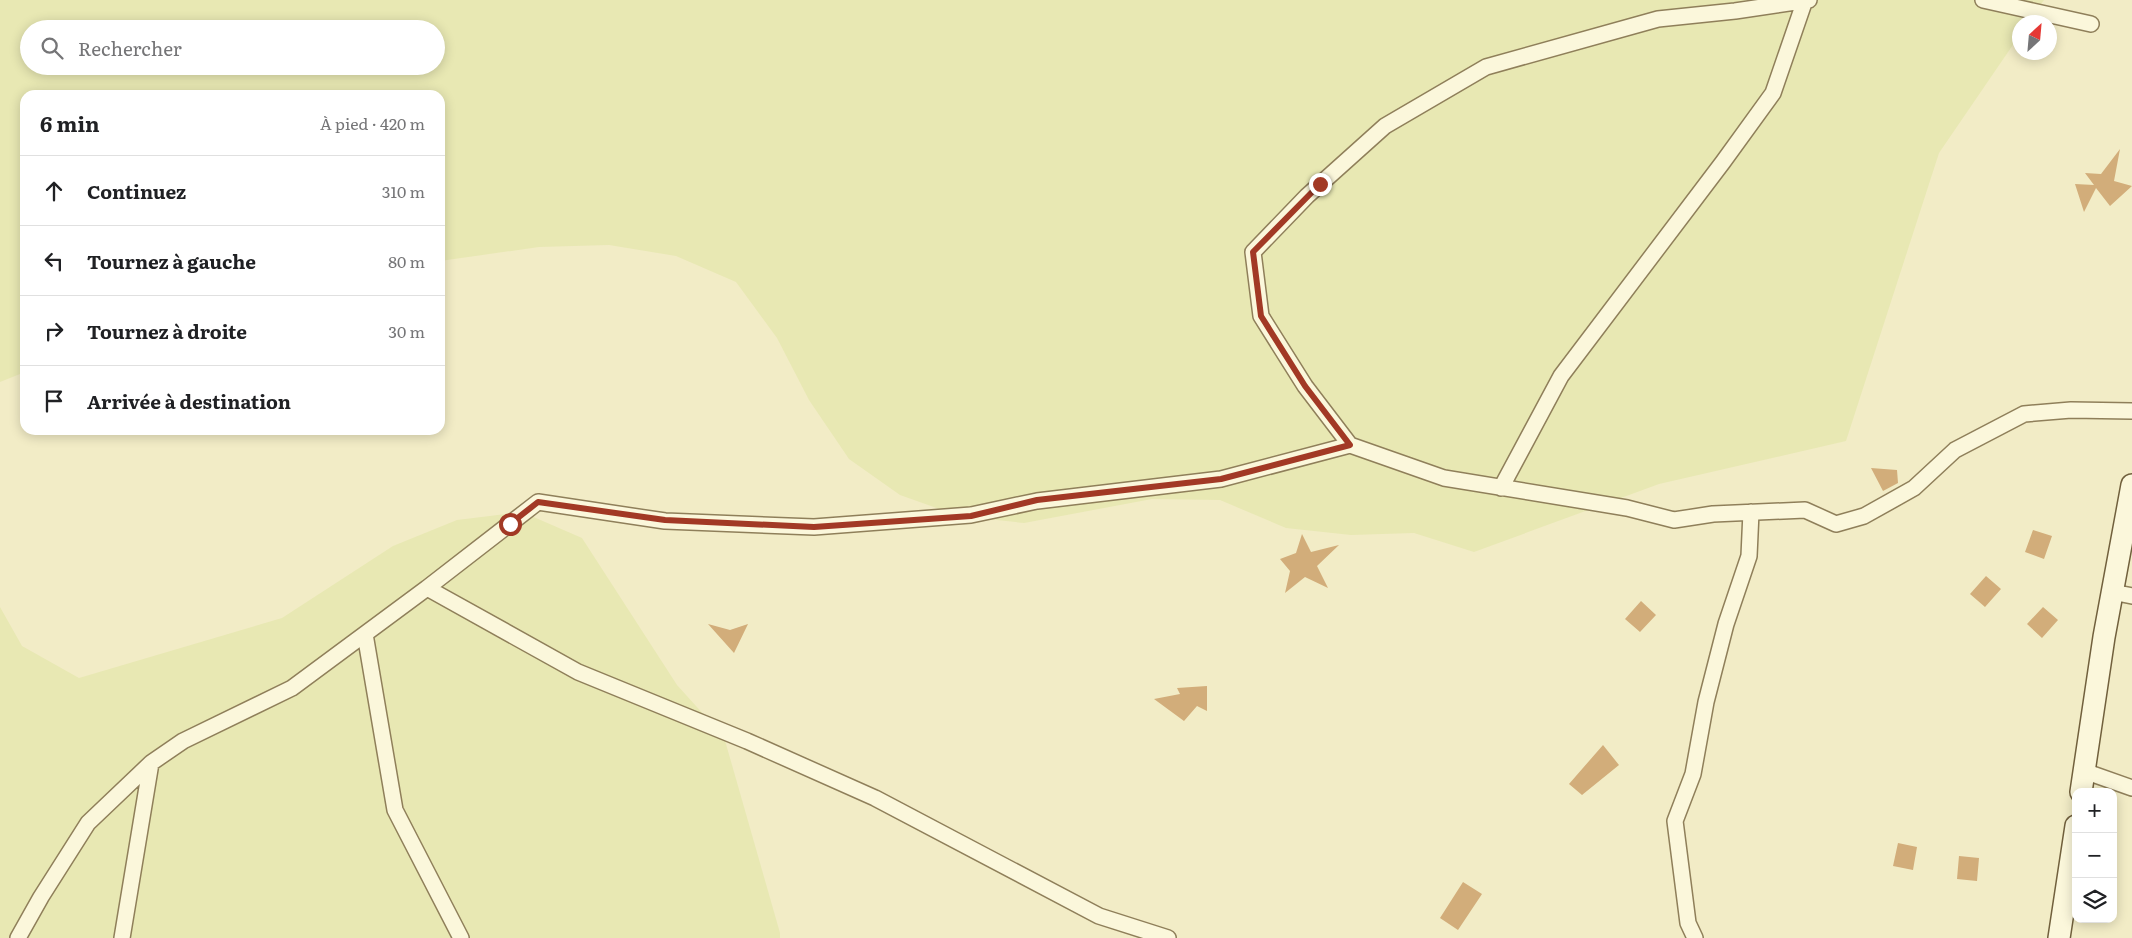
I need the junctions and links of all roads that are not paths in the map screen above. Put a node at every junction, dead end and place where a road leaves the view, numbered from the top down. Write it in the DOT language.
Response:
graph roads {
  1 [pos="1806,0"];
  2 [pos="1983,0"];
  3 [pos="2091,24"];
  4 [pos="2132,411"];
  5 [pos="1350,445"];
  6 [pos="2132,485"];
  7 [pos="1501,488"];
  8 [pos="1751,512"];
  9 [pos="427,588"];
  10 [pos="2122,594"];
  11 [pos="365,634"];
  12 [pos="152,763"];
  13 [pos="2082,782"];
  14 [pos="2132,788"];
  15 [pos="2075,833"];
  16 [pos="18,938"];
  17 [pos="122,938"];
  18 [pos="461,938"];
  19 [pos="1168,938"];
  20 [pos="1695,938"];
  21 [pos="2059,938"];
  1 -- 5 [label="street"];
  1 -- 7 [label="street"];
  2 -- 3 [label="street"];
  4 -- 8 [label="street"];
  5 -- 7 [label="street"];
  5 -- 9 [label="street"];
  6 -- 10 [label="main road"];
  7 -- 8 [label="street"];
  8 -- 20 [label="street"];
  9 -- 11 [label="street"];
  9 -- 19 [label="street"];
  10 -- 13 [label="main road"];
  11 -- 12 [label="street"];
  11 -- 18 [label="street"];
  12 -- 16 [label="street"];
  12 -- 17 [label="street"];
  13 -- 14 [label="street"];
  15 -- 21 [label="main road"];
}
